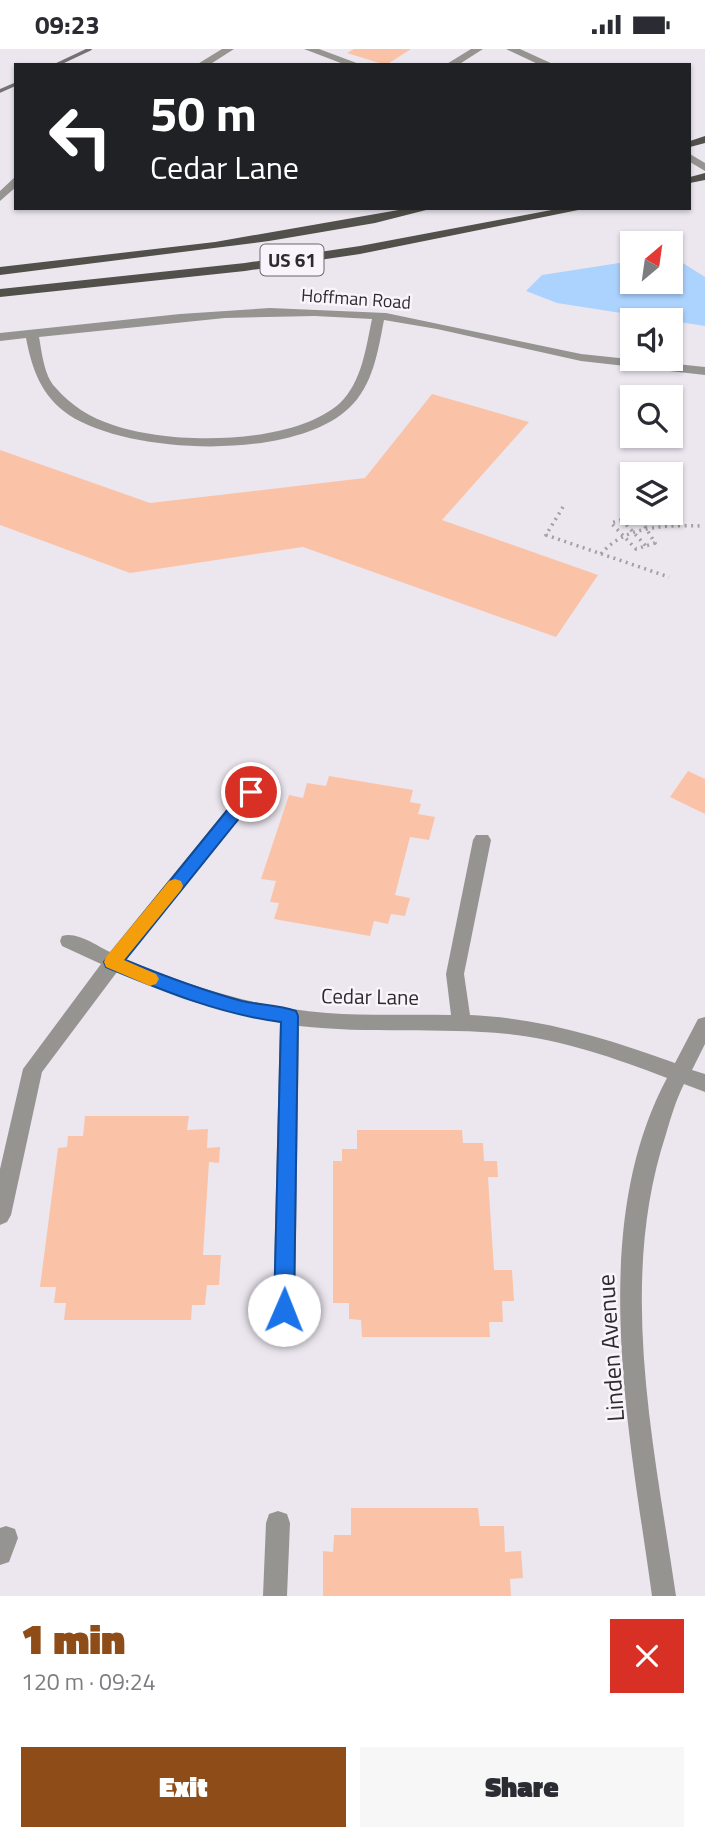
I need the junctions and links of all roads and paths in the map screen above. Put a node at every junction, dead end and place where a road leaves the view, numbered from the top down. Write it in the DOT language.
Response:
graph roads {
  1 [pos="229,49"];
  2 [pos="309,49"];
  3 [pos="478,49"];
  4 [pos="511,49"];
  5 [pos="204,63"];
  6 [pos="350,63"];
  7 [pos="454,63"];
  8 [pos="545,63"];
  9 [pos="14,181"];
  10 [pos="0,198"];
  11 [pos="418,210"];
  12 [pos="572,210"];
  13 [pos="0,271"];
  14 [pos="0,293"];
  15 [pos="379,316"];
  16 [pos="32,334"];
  17 [pos="0,337"];
  18 [pos="705,371"];
  19 [pos="563,507"];
  20 [pos="620,521"];
  21 [pos="626,525"];
  22 [pos="644,525"];
  23 [pos="703,526"];
  24 [pos="648,531"];
  25 [pos="634,534"];
  26 [pos="623,536"];
  27 [pos="646,546"];
  28 [pos="601,554"];
  29 [pos="668,577"];
  30 [pos="251,792"];
  31 [pos="482,840"];
  32 [pos="69,941"];
  33 [pos="113,962"];
  34 [pos="290,1016"];
  35 [pos="461,1021"];
  36 [pos="705,1025"];
  37 [pos="677,1073"];
  38 [pos="705,1083"];
  39 [pos="0,1215"];
  40 [pos="284,1310"];
  41 [pos="278,1523"];
  42 [pos="275,1596"];
  43 [pos="664,1596"];
  1 -- 5 [label="street"];
  2 -- 6 [label="street"];
  3 -- 7 [label="street"];
  4 -- 8 [label="street"];
  9 -- 10 [label="street"];
  11 -- 13 [label="main road, US 61"];
  12 -- 14 [label="main road, US 61"];
  15 -- 16 [label="street, Hoffman Road"];
  15 -- 16 [label="street"];
  15 -- 18 [label="street, Hoffman Road"];
  16 -- 17 [label="street, Hoffman Road"];
  19 -- 28 [label="path"];
  20 -- 26 [label="path"];
  21 -- 25 [label="path"];
  22 -- 24 [label="path"];
  23 -- 24 [label="path"];
  24 -- 25 [label="path"];
  24 -- 27 [label="path"];
  25 -- 26 [label="path"];
  25 -- 27 [label="path"];
  26 -- 27 [label="path"];
  26 -- 28 [label="path"];
  28 -- 29 [label="path"];
  30 -- 33 [label="street"];
  31 -- 35 [label="street"];
  32 -- 33 [label="street, Cedar Lane"];
  33 -- 34 [label="street, Cedar Lane"];
  33 -- 39 [label="street"];
  34 -- 35 [label="street, Cedar Lane"];
  34 -- 40 [label="street"];
  35 -- 37 [label="street, Cedar Lane"];
  36 -- 37 [label="street, Linden Avenue"];
  37 -- 38 [label="street, Cedar Lane"];
  37 -- 43 [label="street, Linden Avenue"];
  41 -- 42 [label="street"];
}
